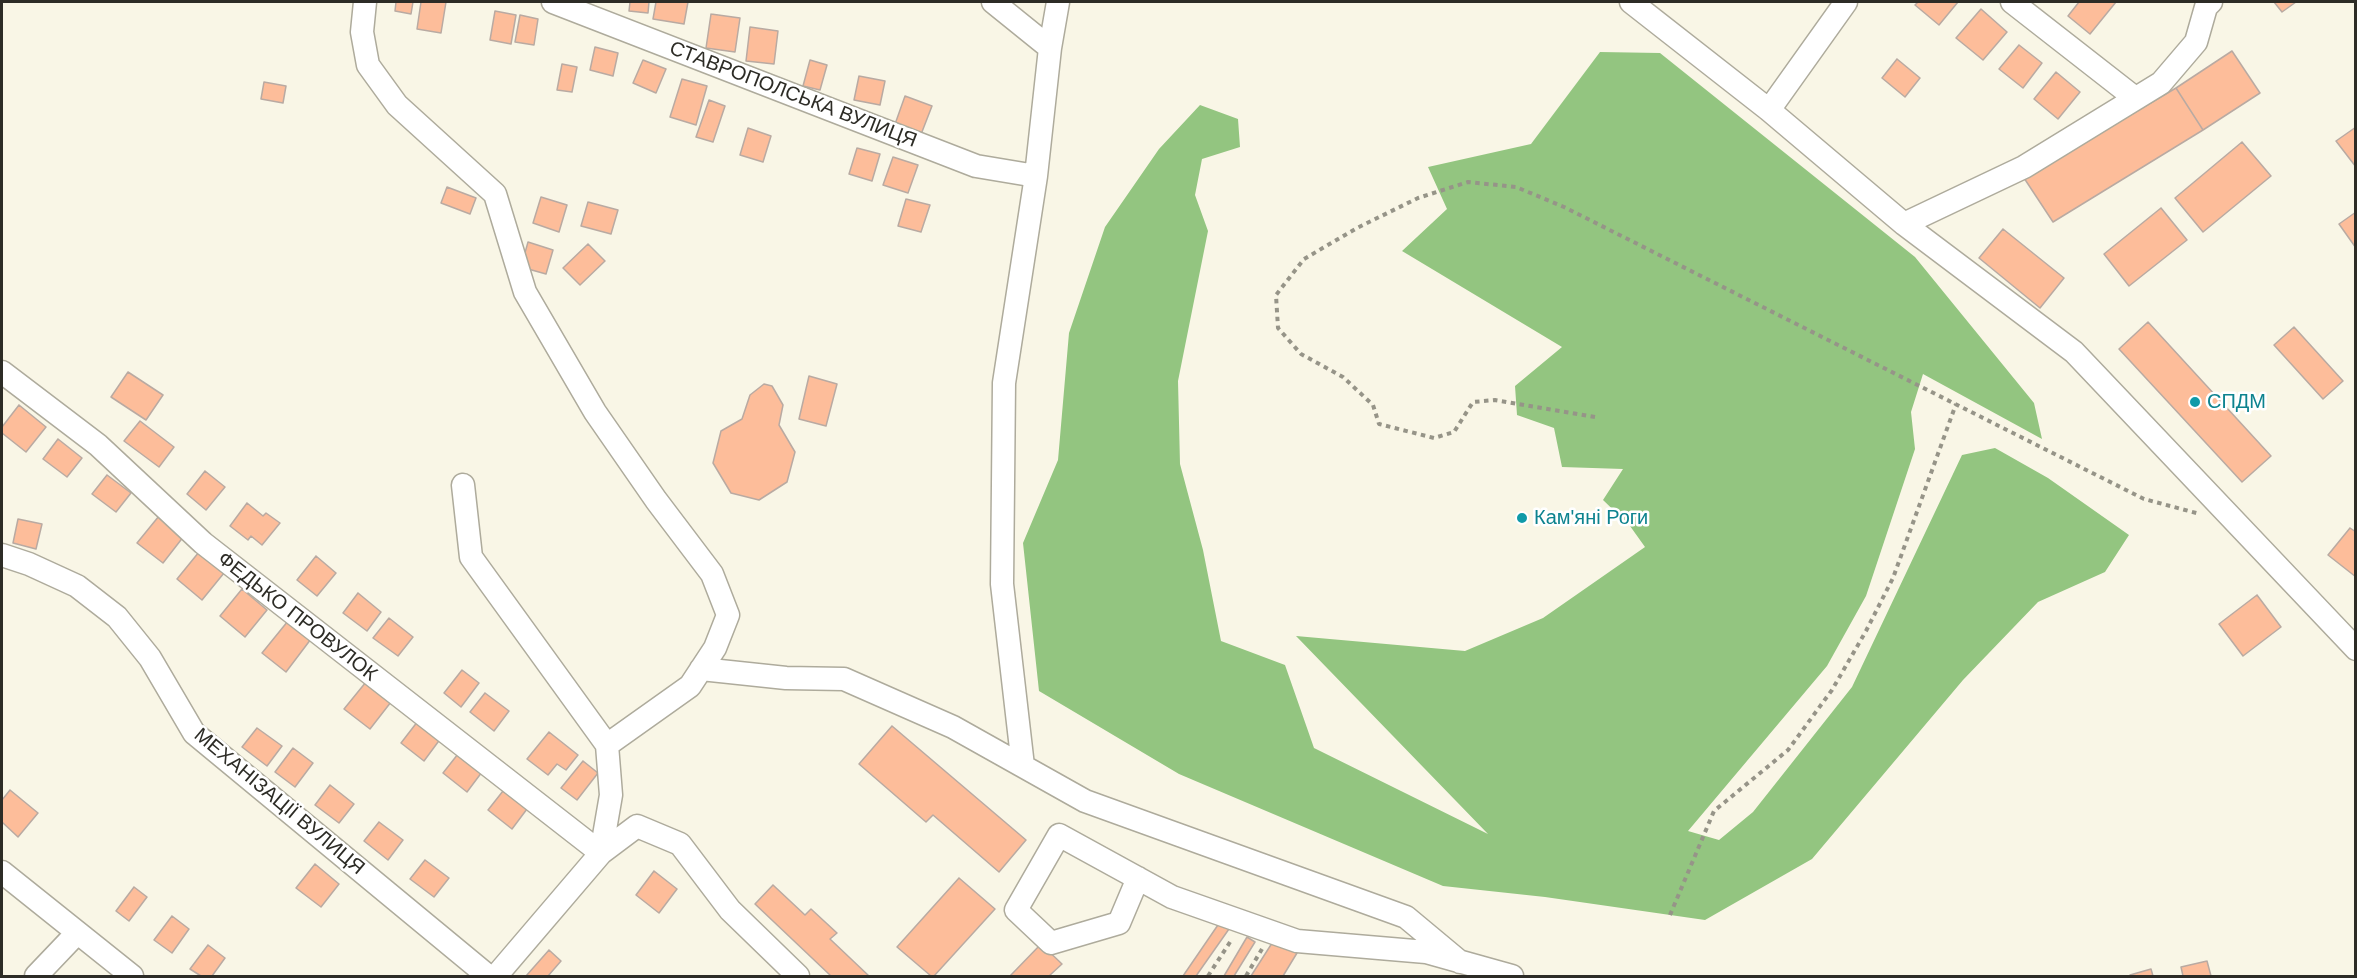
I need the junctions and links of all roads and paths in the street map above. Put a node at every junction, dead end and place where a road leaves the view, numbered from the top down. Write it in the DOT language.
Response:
graph roads {
  1 [pos="364,2"];
  2 [pos="554,2"];
  3 [pos="993,2"];
  4 [pos="1058,2"];
  5 [pos="1846,2"];
  6 [pos="2012,2"];
  7 [pos="2206,3"];
  8 [pos="1640,4"];
  9 [pos="1050,48"];
  10 [pos="2135,98"];
  11 [pos="1769,110"];
  12 [pos="1036,176"];
  13 [pos="1904,224"];
  14 [pos="2,372"];
  15 [pos="1956,404"];
  16 [pos="1595,417"];
  17 [pos="463,484"];
  18 [pos="2209,517"];
  19 [pos="2,555"];
  20 [pos="2355,648"];
  21 [pos="701,669"];
  22 [pos="607,745"];
  23 [pos="1023,766"];
  24 [pos="611,795"];
  25 [pos="637,826"];
  26 [pos="601,853"];
  27 [pos="2,872"];
  28 [pos="1138,879"];
  29 [pos="1670,915"];
  30 [pos="1243,922"];
  31 [pos="1272,932"];
  32 [pos="77,933"];
  33 [pos="1460,962"];
  34 [pos="1502,975"];
  35 [pos="36,976"];
  36 [pos="132,976"];
  37 [pos="488,976"];
  38 [pos="496,976"];
  39 [pos="798,976"];
  40 [pos="1208,976"];
  41 [pos="1246,976"];
  1 -- 21 [label="street"];
  2 -- 12 [label="street, СТАВРОПОЛСЬКА ВУЛИЦЯ"];
  3 -- 9 [label="street"];
  4 -- 9 [label="street"];
  5 -- 11 [label="street"];
  6 -- 10 [label="street"];
  7 -- 10 [label="street"];
  8 -- 11 [label="street"];
  9 -- 12 [label="street"];
  10 -- 13 [label="street"];
  11 -- 13 [label="street"];
  12 -- 23 [label="street"];
  13 -- 20 [label="street"];
  14 -- 26 [label="street, ФЕДЬКО ПРОВУЛОК"];
  15 -- 16 [label="path"];
  15 -- 18 [label="path"];
  15 -- 29 [label="path"];
  17 -- 22 [label="street"];
  19 -- 37 [label="street, МЕХАНІЗАЦІЇ ВУЛИЦЯ"];
  21 -- 22 [label="street"];
  21 -- 23 [label="street"];
  22 -- 24 [label="street"];
  23 -- 33 [label="street"];
  24 -- 25 [label="street"];
  24 -- 26 [label="street"];
  25 -- 26 [label="street"];
  25 -- 39 [label="street"];
  26 -- 38 [label="street"];
  27 -- 32 [label="street"];
  28 -- 28 [label="street"];
  28 -- 30 [label="street"];
  30 -- 31 [label="street"];
  30 -- 40 [label="path"];
  31 -- 33 [label="street"];
  31 -- 41 [label="path"];
  32 -- 35 [label="street"];
  32 -- 36 [label="street"];
  33 -- 34 [label="street"];
}
